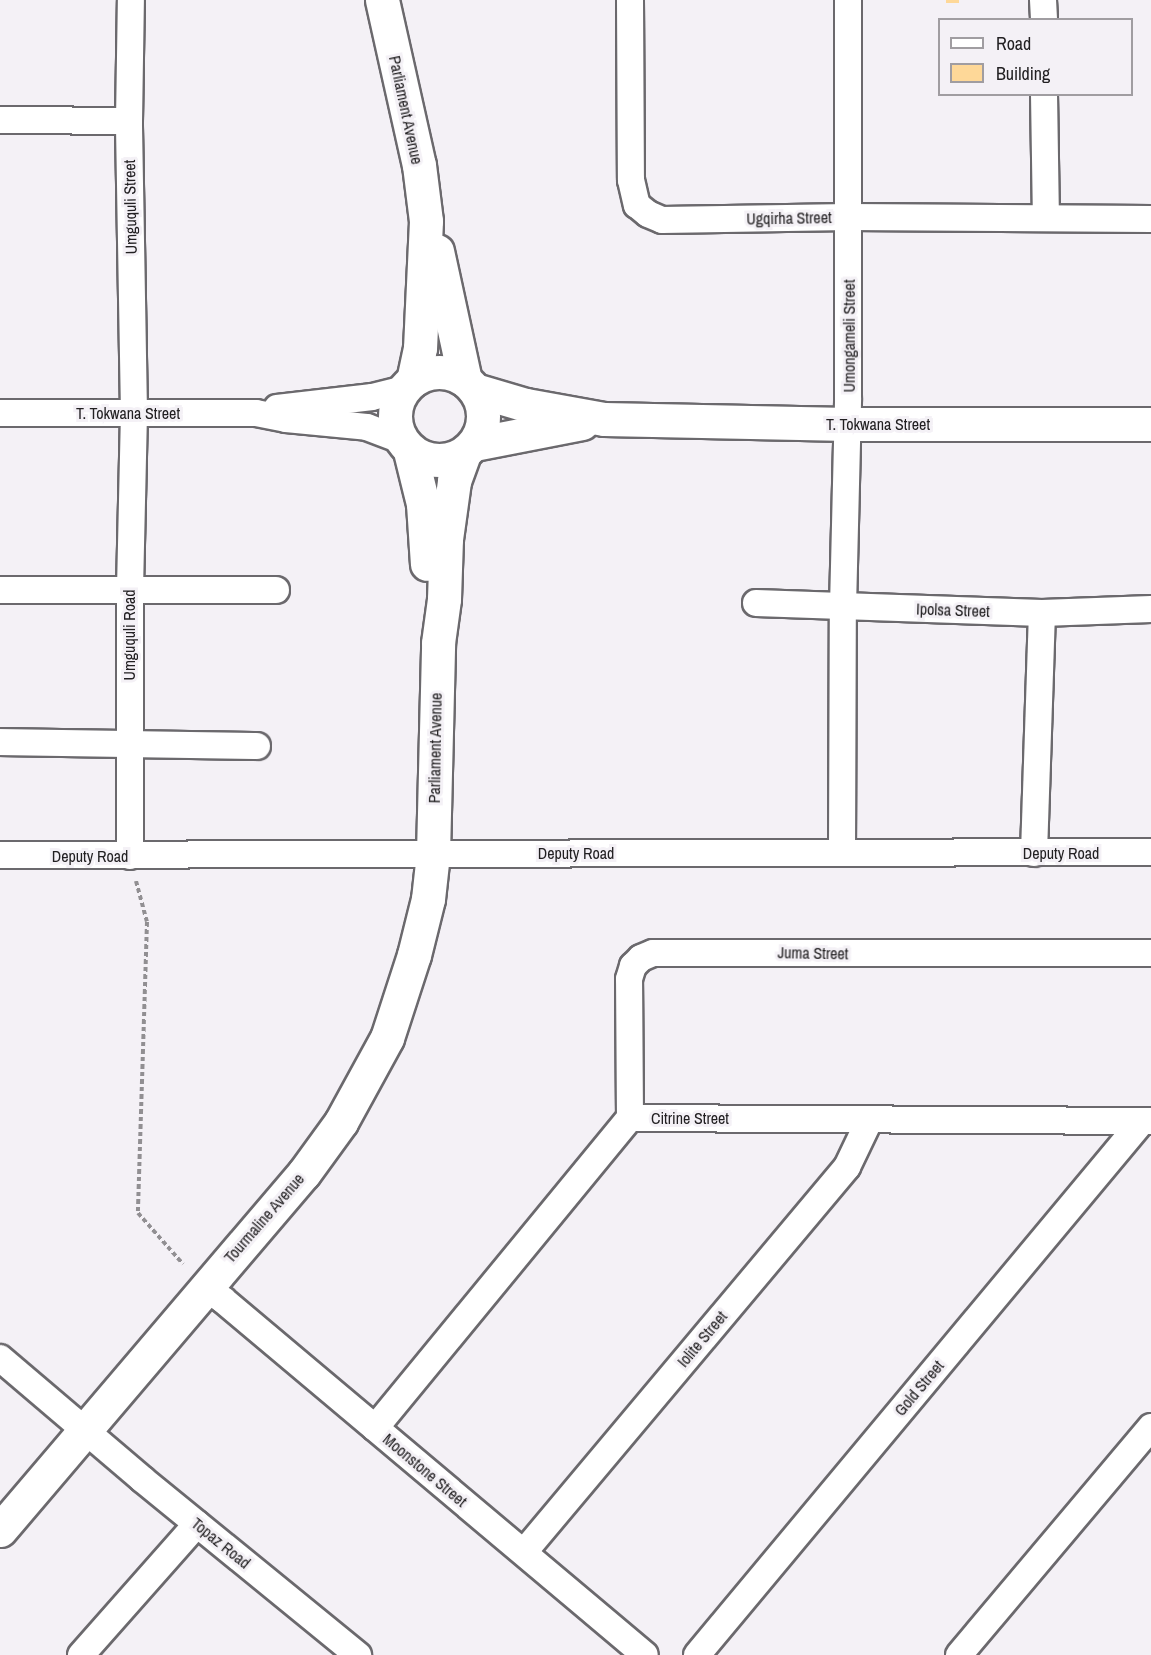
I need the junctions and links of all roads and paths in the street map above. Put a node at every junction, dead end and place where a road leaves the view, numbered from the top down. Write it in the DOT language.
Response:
graph roads {
  1 [pos="131,0"];
  2 [pos="382,0"];
  3 [pos="630,0"];
  4 [pos="849,0"];
  5 [pos="1043,0"];
  6 [pos="1044,18"];
  7 [pos="1044,96"];
  8 [pos="0,120"];
  9 [pos="129,121"];
  10 [pos="849,217"];
  11 [pos="1046,217"];
  12 [pos="1151,219"];
  13 [pos="426,221"];
  14 [pos="408,385"];
  15 [pos="470,386"];
  16 [pos="0,413"];
  17 [pos="134,413"];
  18 [pos="256,413"];
  19 [pos="604,419"];
  20 [pos="848,424"];
  21 [pos="1151,424"];
  22 [pos="406,446"];
  23 [pos="469,448"];
  24 [pos="130,589"];
  25 [pos="0,590"];
  26 [pos="276,591"];
  27 [pos="756,603"];
  28 [pos="843,607"];
  29 [pos="1151,609"];
  30 [pos="1042,613"];
  31 [pos="438,643"];
  32 [pos="0,742"];
  33 [pos="129,744"];
  34 [pos="257,746"];
  35 [pos="842,852"];
  36 [pos="1151,852"];
  37 [pos="1034,853"];
  38 [pos="433,854"];
  39 [pos="0,855"];
  40 [pos="130,856"];
  41 [pos="1151,953"];
  42 [pos="630,1118"];
  43 [pos="870,1119"];
  44 [pos="1146,1121"];
  45 [pos="194,1276"];
  46 [pos="0,1358"];
  47 [pos="1151,1427"];
  48 [pos="86,1428"];
  49 [pos="375,1428"];
  50 [pos="197,1524"];
  51 [pos="0,1530"];
  52 [pos="524,1552"];
  53 [pos="87,1653"];
  54 [pos="358,1655"];
  55 [pos="645,1655"];
  56 [pos="697,1655"];
  57 [pos="959,1655"];
  1 -- 9 [label="street, Umguquli Street"];
  2 -- 13 [label="street, Parliament Avenue"];
  3 -- 10 [label="street, Ugqirha Street"];
  4 -- 10 [label="street, Umongameli Street"];
  5 -- 6 [label="street"];
  7 -- 11 [label="street"];
  8 -- 9 [label="street"];
  9 -- 17 [label="street, Umguquli Street"];
  10 -- 11 [label="street, Ugqirha Street"];
  10 -- 20 [label="street, Umongameli Street"];
  11 -- 12 [label="street, Ugqirha Street"];
  13 -- 14 [label="street, Parliament Avenue"];
  13 -- 15 [label="street, Parliament Avenue"];
  14 -- 15 [label="street"];
  14 -- 18 [label="street, T. Tokwana Street"];
  14 -- 22 [label="street"];
  15 -- 19 [label="street, T. Tokwana Street"];
  15 -- 23 [label="street"];
  16 -- 17 [label="street, T. Tokwana Street"];
  17 -- 18 [label="street, T. Tokwana Street"];
  17 -- 24 [label="street, Umguquli Road"];
  18 -- 22 [label="street, T. Tokwana Street"];
  19 -- 20 [label="street, T. Tokwana Street"];
  19 -- 23 [label="street, T. Tokwana Street"];
  20 -- 21 [label="street, T. Tokwana Street"];
  20 -- 28 [label="street, Umongameli Street"];
  22 -- 23 [label="street"];
  22 -- 31 [label="street, Parliament Avenue"];
  23 -- 31 [label="street, Parliament Avenue"];
  24 -- 25 [label="street"];
  24 -- 26 [label="street"];
  24 -- 33 [label="street, Umguquli Road"];
  27 -- 28 [label="street, Ipolsa Street"];
  28 -- 30 [label="street, Ipolsa Street"];
  28 -- 35 [label="street, Umongameli Street"];
  29 -- 30 [label="street, Ipolsa Street"];
  30 -- 37 [label="street"];
  31 -- 38 [label="street, Parliament Avenue"];
  32 -- 33 [label="street"];
  33 -- 34 [label="street"];
  33 -- 40 [label="street, Umguquli Road"];
  35 -- 37 [label="street, Deputy Road"];
  35 -- 38 [label="street, Deputy Road"];
  36 -- 37 [label="street, Deputy Road"];
  38 -- 40 [label="street, Deputy Road"];
  38 -- 45 [label="street, Tourmaline Avenue"];
  39 -- 40 [label="street, Deputy Road"];
  40 -- 45 [label="path"];
  41 -- 42 [label="street, Juma Street"];
  42 -- 43 [label="street, Citrine Street"];
  42 -- 49 [label="street, Citrine Street"];
  43 -- 44 [label="street, Citrine Street"];
  43 -- 52 [label="street, Iolite Street"];
  44 -- 56 [label="street, Gold Street"];
  45 -- 48 [label="street, Tourmaline Avenue"];
  45 -- 49 [label="street, Moonstone Street"];
  46 -- 48 [label="street, Topaz Road"];
  47 -- 57 [label="street"];
  48 -- 50 [label="street, Topaz Road"];
  48 -- 51 [label="street, Tourmaline Avenue"];
  49 -- 52 [label="street, Moonstone Street"];
  50 -- 53 [label="street"];
  50 -- 54 [label="street, Topaz Road"];
  52 -- 55 [label="street, Moonstone Street"];
}
